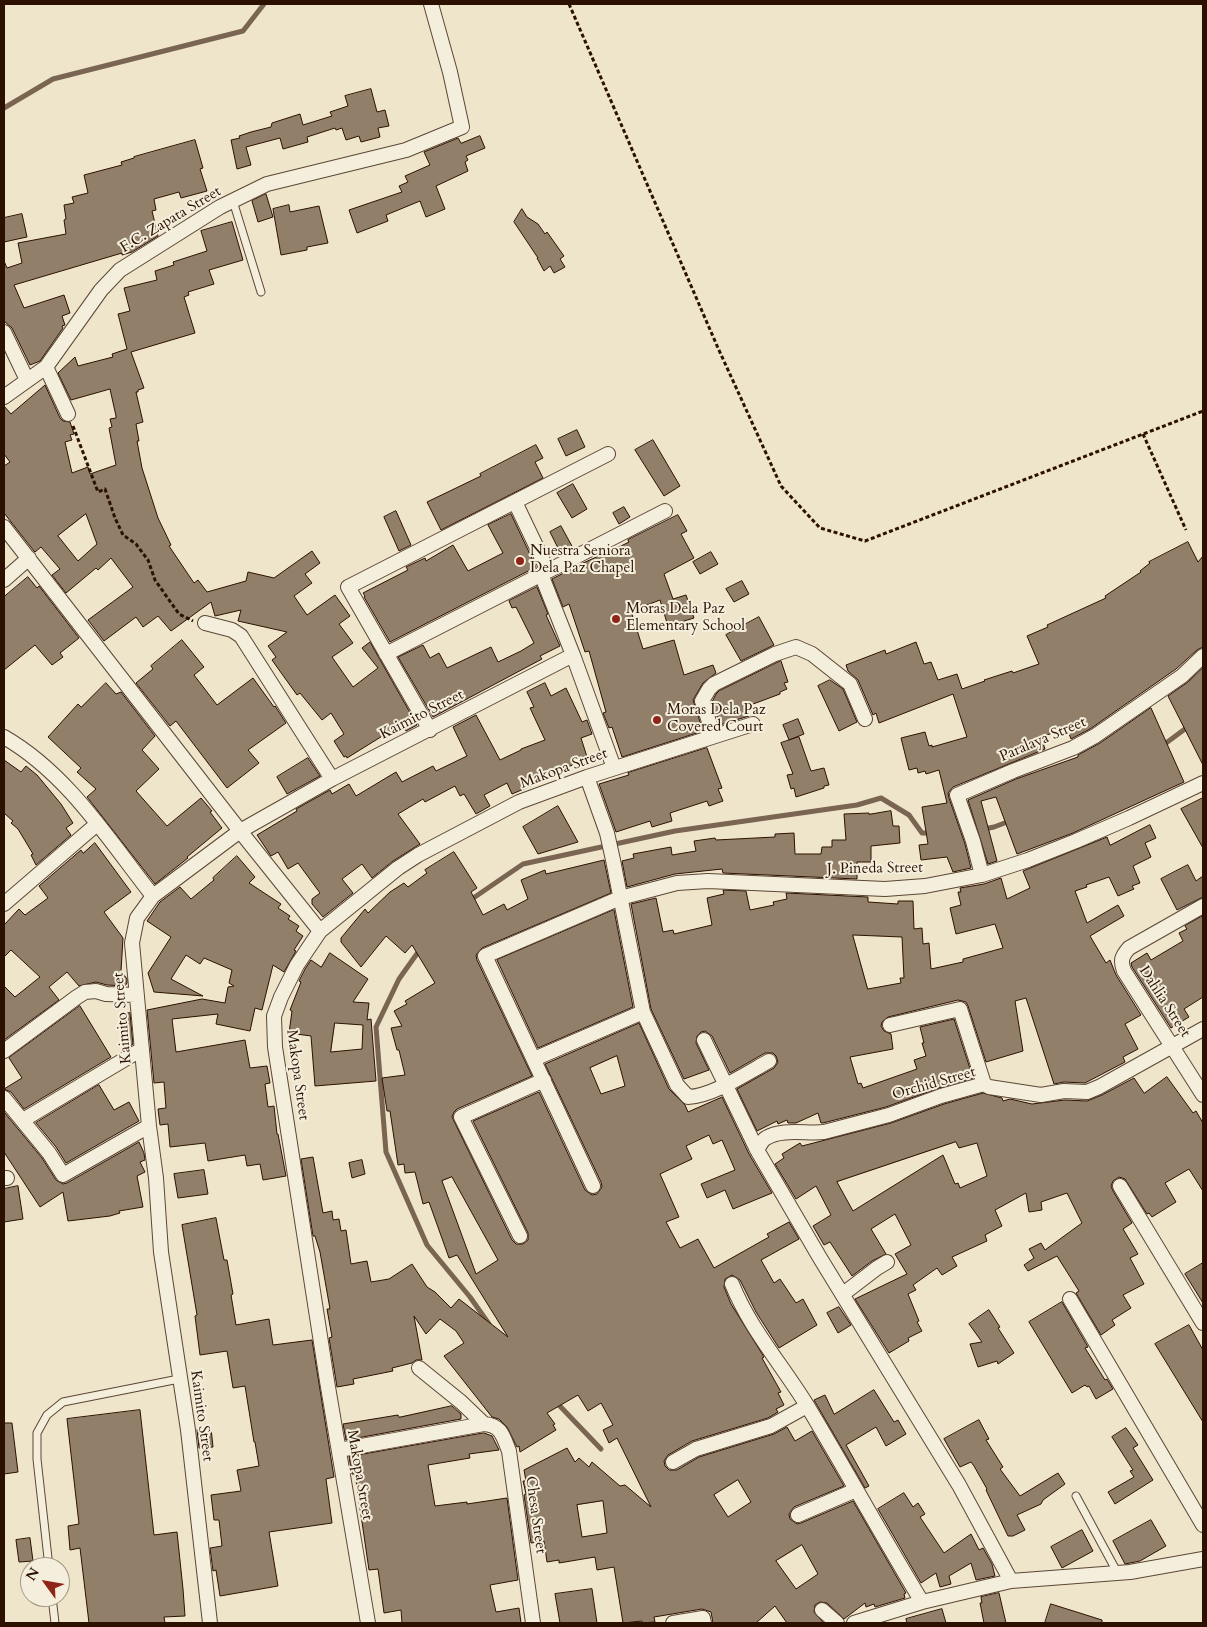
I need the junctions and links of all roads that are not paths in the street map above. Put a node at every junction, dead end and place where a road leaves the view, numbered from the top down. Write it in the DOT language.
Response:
graph roads {
  1 [pos="431,4"];
  2 [pos="233,201"];
  3 [pos="261,292"];
  4 [pos="4,332"];
  5 [pos="46,367"];
  6 [pos="28,380"];
  7 [pos="4,397"];
  8 [pos="68,414"];
  9 [pos="608,454"];
  10 [pos="515,502"];
  11 [pos="665,511"];
  12 [pos="4,527"];
  13 [pos="29,558"];
  14 [pos="544,573"];
  15 [pos="4,580"];
  16 [pos="205,623"];
  17 [pos="386,654"];
  18 [pos="573,655"];
  19 [pos="1203,656"];
  20 [pos="865,719"];
  21 [pos="752,724"];
  22 [pos="430,730"];
  23 [pos="714,736"];
  24 [pos="4,737"];
  25 [pos="614,768"];
  26 [pos="587,777"];
  27 [pos="332,779"];
  28 [pos="1203,783"];
  29 [pos="97,824"];
  30 [pos="240,831"];
  31 [pos="982,875"];
  32 [pos="153,896"];
  33 [pos="620,898"];
  34 [pos="4,904"];
  35 [pos="1203,906"];
  36 [pos="320,931"];
  37 [pos="136,995"];
  38 [pos="643,1012"];
  39 [pos="890,1025"];
  40 [pos="1203,1029"];
  41 [pos="704,1040"];
  42 [pos="1174,1047"];
  43 [pos="142,1049"];
  44 [pos="4,1051"];
  45 [pos="534,1059"];
  46 [pos="769,1061"];
  47 [pos="544,1080"];
  48 [pos="984,1084"];
  49 [pos="724,1085"];
  50 [pos="1203,1095"];
  51 [pos="4,1098"];
  52 [pos="24,1120"];
  53 [pos="149,1126"];
  54 [pos="757,1150"];
  55 [pos="593,1186"];
  56 [pos="1120,1186"];
  57 [pos="520,1236"];
  58 [pos="887,1262"];
  59 [pos="732,1284"];
  60 [pos="843,1294"];
  61 [pos="1070,1299"];
  62 [pos="1203,1323"];
  63 [pos="419,1368"];
  64 [pos="180,1379"];
  65 [pos="807,1406"];
  66 [pos="484,1424"];
  67 [pos="339,1450"];
  68 [pos="673,1462"];
  69 [pos="856,1490"];
  70 [pos="1076,1496"];
  71 [pos="798,1515"];
  72 [pos="1203,1525"];
  73 [pos="48,1557"];
  74 [pos="1203,1559"];
  75 [pos="1117,1572"];
  76 [pos="1011,1581"];
  77 [pos="922,1602"];
  78 [pos="53,1607"];
  79 [pos="822,1610"];
  80 [pos="55,1623"];
  81 [pos="210,1623"];
  82 [pos="368,1623"];
  83 [pos="533,1623"];
  84 [pos="673,1623"];
  85 [pos="704,1623"];
  86 [pos="837,1623"];
  87 [pos="854,1623"];
  1 -- 2 [label="street, F.C. Zapata Street"];
  2 -- 3 [label="lane"];
  2 -- 5 [label="street, F.C. Zapata Street"];
  4 -- 6 [label="street"];
  5 -- 6 [label="street, F.C. Zapata Street"];
  5 -- 8 [label="street"];
  6 -- 7 [label="street, F.C. Zapata Street"];
  9 -- 10 [label="street"];
  10 -- 14 [label="street"];
  10 -- 17 [label="street"];
  11 -- 14 [label="street"];
  12 -- 13 [label="street"];
  13 -- 15 [label="street"];
  13 -- 30 [label="street"];
  14 -- 17 [label="street"];
  14 -- 18 [label="street"];
  16 -- 27 [label="street"];
  17 -- 22 [label="street"];
  18 -- 22 [label="street, Kaimito Street"];
  18 -- 25 [label="street"];
  19 -- 31 [label="street, Paralaya Street"];
  20 -- 23 [label="street"];
  21 -- 23 [label="street, Makopa Street"];
  22 -- 27 [label="street, Kaimito Street"];
  23 -- 25 [label="street, Makopa Street"];
  24 -- 29 [label="street"];
  25 -- 26 [label="street, Makopa Street"];
  26 -- 33 [label="street"];
  26 -- 36 [label="street, Makopa Street"];
  27 -- 30 [label="street, Kaimito Street"];
  28 -- 31 [label="street, J. Pineda Street"];
  29 -- 32 [label="street"];
  29 -- 34 [label="street"];
  30 -- 32 [label="street, Kaimito Street"];
  30 -- 36 [label="street"];
  31 -- 33 [label="street, J. Pineda Street"];
  32 -- 37 [label="street, Kaimito Street"];
  33 -- 38 [label="street"];
  33 -- 45 [label="street, J. Pineda Street"];
  35 -- 42 [label="street, Dahlia Street"];
  36 -- 67 [label="street, Makopa Street"];
  37 -- 43 [label="street, Kaimito Street"];
  37 -- 44 [label="street"];
  38 -- 45 [label="street"];
  38 -- 49 [label="street"];
  39 -- 48 [label="street"];
  40 -- 42 [label="street, Orchid Street"];
  41 -- 49 [label="street"];
  42 -- 48 [label="street, Orchid Street"];
  42 -- 50 [label="street, Dahlia Street"];
  43 -- 52 [label="street"];
  43 -- 53 [label="street, Kaimito Street"];
  45 -- 47 [label="street"];
  46 -- 49 [label="street"];
  47 -- 55 [label="street"];
  47 -- 57 [label="street"];
  48 -- 54 [label="street, Orchid Street"];
  49 -- 54 [label="street"];
  51 -- 52 [label="street"];
  52 -- 53 [label="street"];
  53 -- 64 [label="street, Kaimito Street"];
  54 -- 60 [label="street"];
  56 -- 62 [label="street"];
  58 -- 60 [label="street"];
  59 -- 65 [label="street"];
  60 -- 76 [label="street"];
  61 -- 72 [label="street"];
  63 -- 66 [label="street, Chesa Street"];
  64 -- 73 [label="lane"];
  64 -- 81 [label="street, Kaimito Street"];
  65 -- 68 [label="street"];
  65 -- 69 [label="street"];
  66 -- 67 [label="street"];
  66 -- 83 [label="street, Chesa Street"];
  67 -- 82 [label="street, Makopa Street"];
  69 -- 71 [label="street"];
  69 -- 77 [label="street"];
  70 -- 75 [label="lane"];
  74 -- 75 [label="street"];
  75 -- 76 [label="street"];
  76 -- 77 [label="street"];
  77 -- 87 [label="street"];
  78 -- 80 [label="lane"];
  79 -- 86 [label="street"];
  84 -- 85 [label="street"];
}
